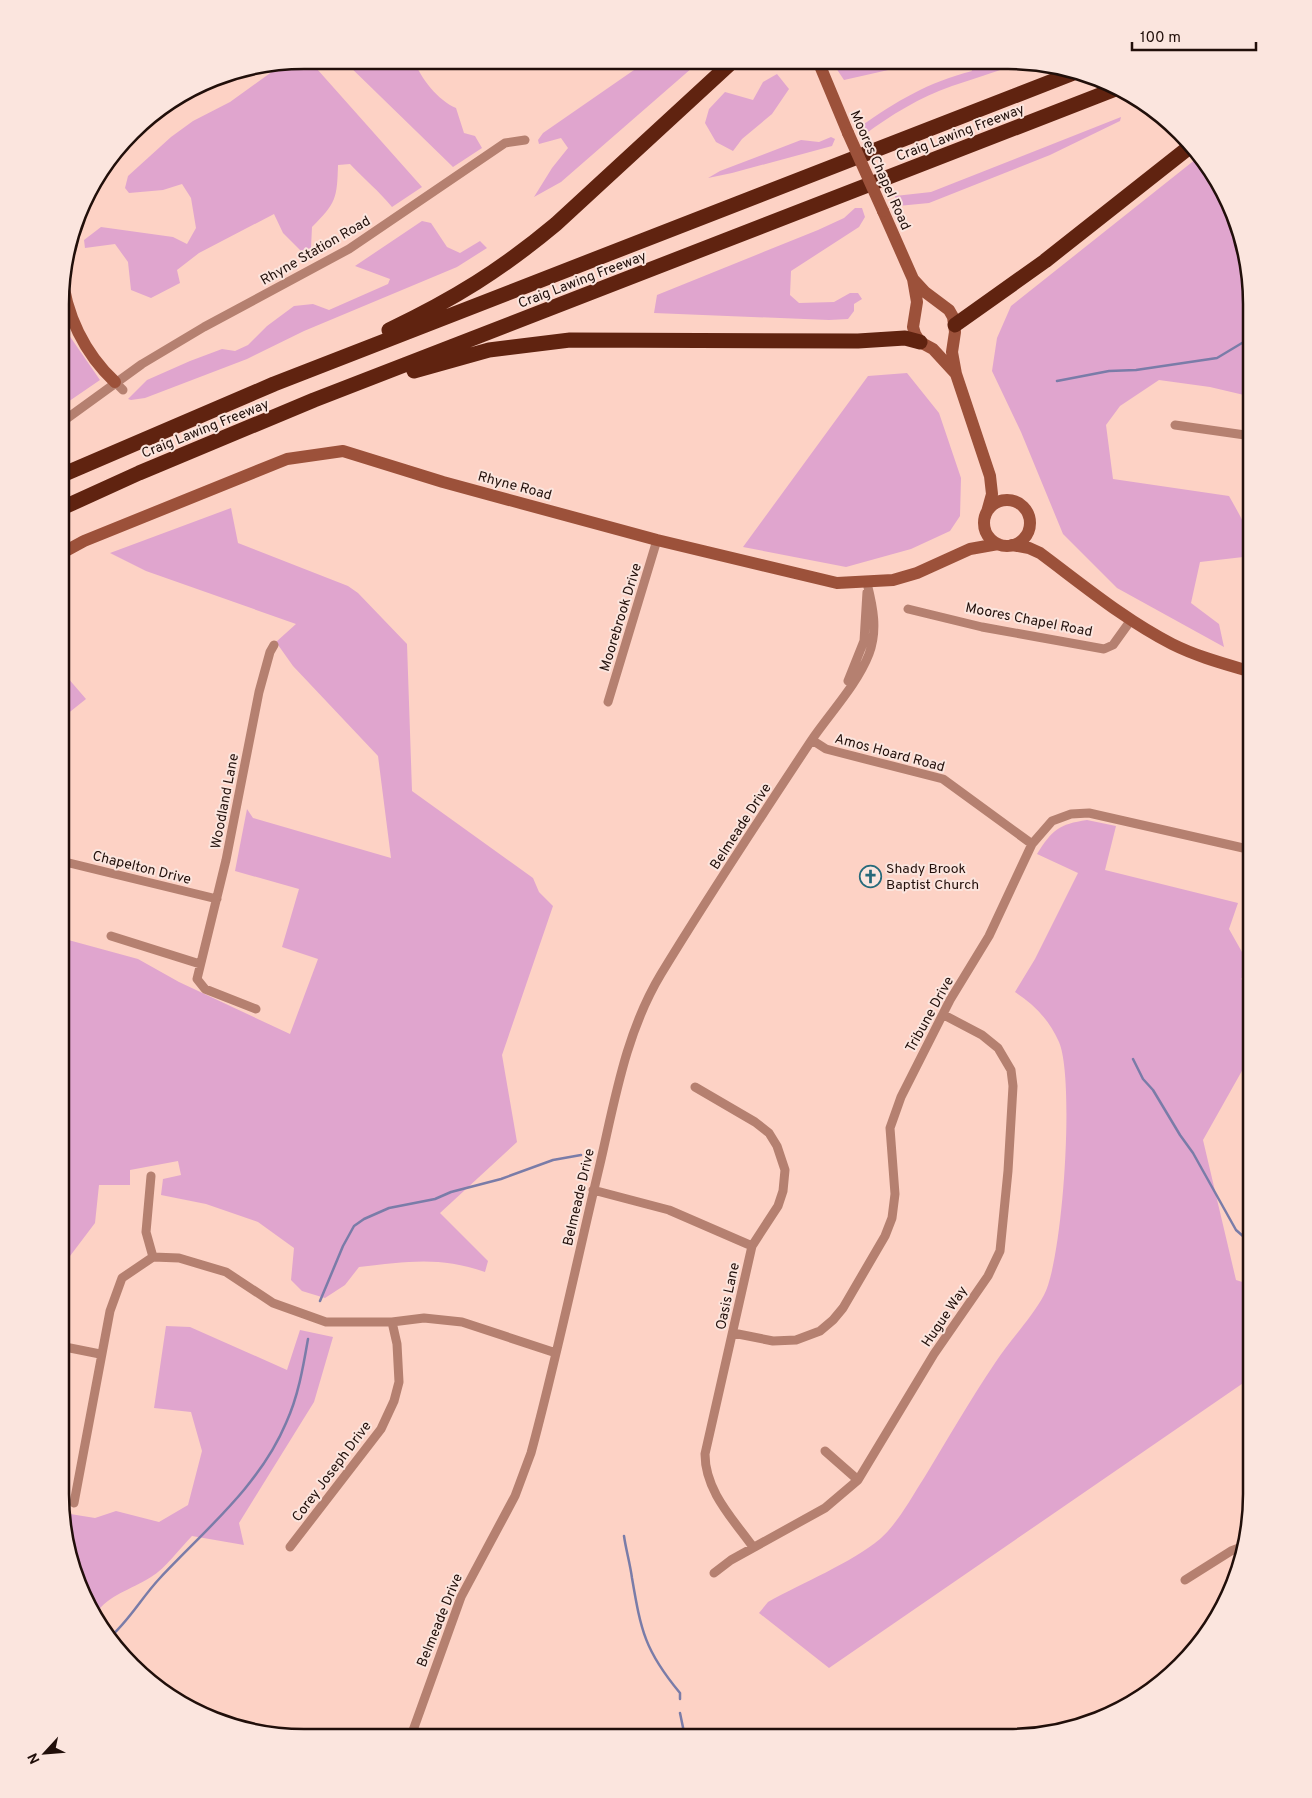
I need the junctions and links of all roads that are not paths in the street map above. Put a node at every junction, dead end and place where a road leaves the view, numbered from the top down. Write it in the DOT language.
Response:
graph roads {
  1 [pos="724,69"];
  2 [pos="820,69"];
  3 [pos="1066,76"];
  4 [pos="1109,92"];
  5 [pos="525,140"];
  6 [pos="1186,150"];
  7 [pos="914,279"];
  8 [pos="69,310"];
  9 [pos="954,332"];
  10 [pos="926,346"];
  11 [pos="956,374"];
  12 [pos="274,384"];
  13 [pos="119,386"];
  14 [pos="314,400"];
  15 [pos="69,418"];
  16 [pos="1175,425"];
  17 [pos="1243,435"];
  18 [pos="69,472"];
  19 [pos="990,476"];
  20 [pos="1012,501"];
  21 [pos="69,505"];
  22 [pos="985,516"];
  23 [pos="1030,524"];
  24 [pos="657,540"];
  25 [pos="998,544"];
  26 [pos="1012,545"];
  27 [pos="970,548"];
  28 [pos="69,549"];
  29 [pos="1040,553"];
  30 [pos="868,583"];
  31 [pos="908,608"];
  32 [pos="1131,620"];
  33 [pos="274,645"];
  34 [pos="1243,669"];
  35 [pos="608,702"];
  36 [pos="812,740"];
  37 [pos="1032,844"];
  38 [pos="1243,848"];
  39 [pos="69,863"];
  40 [pos="216,900"];
  41 [pos="111,936"];
  42 [pos="200,964"];
  43 [pos="256,1009"];
  44 [pos="944,1015"];
  45 [pos="695,1087"];
  46 [pos="151,1176"];
  47 [pos="593,1190"];
  48 [pos="752,1246"];
  49 [pos="153,1258"];
  50 [pos="392,1322"];
  51 [pos="733,1333"];
  52 [pos="69,1348"];
  53 [pos="556,1352"];
  54 [pos="100,1354"];
  55 [pos="825,1451"];
  56 [pos="858,1480"];
  57 [pos="74,1503"];
  58 [pos="290,1547"];
  59 [pos="753,1547"];
  60 [pos="1237,1548"];
  61 [pos="714,1573"];
  62 [pos="1185,1580"];
  63 [pos="414,1729"];
  1 -- 12 [label="highway"];
  2 -- 7 [label="street, Moores Chapel Road, bridge"];
  3 -- 12 [label="highway, Craig Lawing Freeway"];
  4 -- 14 [label="highway, Craig Lawing Freeway"];
  5 -- 13 [label="street, Rhyne Station Road"];
  6 -- 9 [label="highway"];
  7 -- 9 [label="street, Moores Chapel Road"];
  7 -- 10 [label="street, Moores Chapel Road"];
  8 -- 13 [label="street"];
  9 -- 10 [label="street"];
  9 -- 11 [label="street, Moores Chapel Road"];
  10 -- 11 [label="street, Moores Chapel Road"];
  10 -- 14 [label="highway"];
  11 -- 19 [label="street, Moores Chapel Road"];
  12 -- 18 [label="highway, Craig Lawing Freeway"];
  13 -- 15 [label="street, Rhyne Station Road"];
  14 -- 21 [label="highway, Craig Lawing Freeway"];
  16 -- 17 [label="street"];
  19 -- 20 [label="street, Moores Chapel Road"];
  19 -- 22 [label="street, Moores Chapel Road"];
  20 -- 22 [label="street"];
  20 -- 23 [label="street"];
  22 -- 25 [label="street"];
  22 -- 27 [label="street"];
  23 -- 26 [label="street"];
  23 -- 29 [label="street"];
  24 -- 28 [label="street, Rhyne Road"];
  24 -- 30 [label="street, Rhyne Road"];
  24 -- 35 [label="street, Moorebrook Drive"];
  25 -- 26 [label="street"];
  25 -- 27 [label="street, Rhyne Road"];
  26 -- 29 [label="street"];
  27 -- 30 [label="street, Rhyne Road"];
  29 -- 32 [label="street"];
  30 -- 36 [label="street, Belmeade Drive"];
  31 -- 32 [label="street, Moores Chapel Road"];
  32 -- 34 [label="street"];
  33 -- 40 [label="street, Woodland Lane"];
  36 -- 37 [label="street, Amos Hoard Road"];
  36 -- 47 [label="street, Belmeade Drive"];
  37 -- 38 [label="street, Tribune Drive"];
  37 -- 44 [label="street, Tribune Drive"];
  39 -- 40 [label="street, Chapelton Drive"];
  40 -- 42 [label="street, Woodland Lane"];
  41 -- 42 [label="street"];
  42 -- 43 [label="street, Woodland Lane"];
  44 -- 51 [label="street, Tribune Drive"];
  44 -- 56 [label="street, Hugue Way"];
  45 -- 48 [label="street, Oasis Lane"];
  46 -- 49 [label="street"];
  47 -- 48 [label="street"];
  47 -- 53 [label="street, Belmeade Drive"];
  48 -- 51 [label="street, Oasis Lane"];
  49 -- 50 [label="street"];
  49 -- 54 [label="street"];
  50 -- 53 [label="street"];
  50 -- 58 [label="street, Corey Joseph Drive"];
  51 -- 59 [label="street, Oasis Lane"];
  52 -- 54 [label="street"];
  53 -- 63 [label="street, Belmeade Drive"];
  54 -- 57 [label="street"];
  55 -- 56 [label="street"];
  56 -- 59 [label="street, Hugue Way"];
  59 -- 61 [label="street, Hugue Way"];
  60 -- 62 [label="street"];
}
